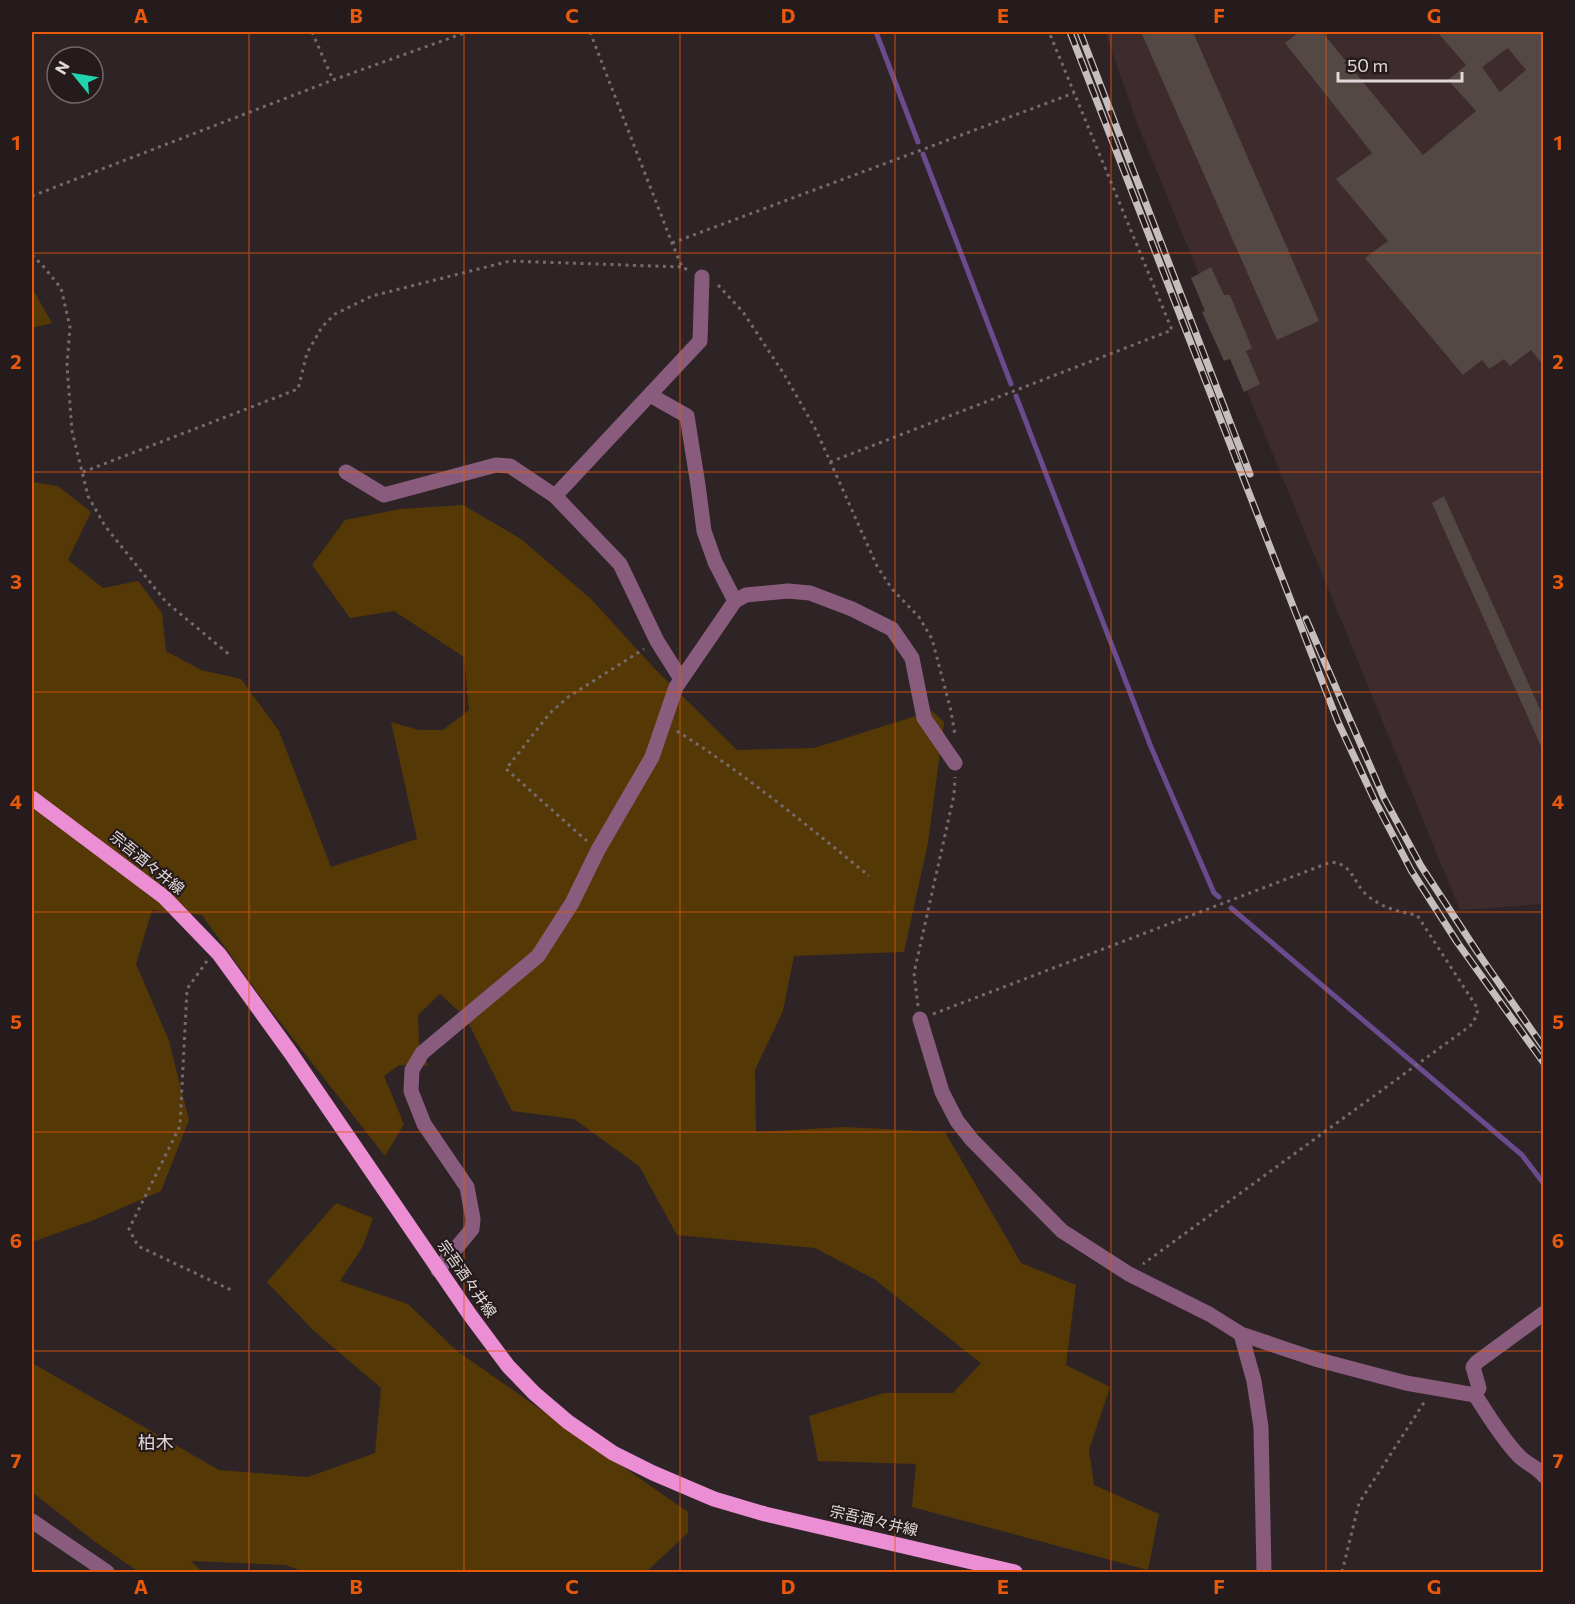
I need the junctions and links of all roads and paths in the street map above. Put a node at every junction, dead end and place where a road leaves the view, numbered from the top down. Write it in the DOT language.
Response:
graph roads {
  1 [pos="312,32"];
  2 [pos="467,32"];
  3 [pos="590,32"];
  4 [pos="1049,32"];
  5 [pos="333,80"];
  6 [pos="1074,93"];
  7 [pos="32,196"];
  8 [pos="672,243"];
  9 [pos="32,255"];
  10 [pos="682,267"];
  11 [pos="702,277"];
  12 [pos="650,395"];
  13 [pos="830,462"];
  14 [pos="83,472"];
  15 [pos="346,472"];
  16 [pos="555,496"];
  17 [pos="735,601"];
  18 [pos="657,641"];
  19 [pos="231,656"];
  20 [pos="681,679"];
  21 [pos="663,722"];
  22 [pos="955,764"];
  23 [pos="32,798"];
  24 [pos="598,850"];
  25 [pos="869,876"];
  26 [pos="215,950"];
  27 [pos="920,1019"];
  28 [pos="438,1270"];
  29 [pos="1129,1274"];
  30 [pos="231,1290"];
  31 [pos="1544,1313"];
  32 [pos="1241,1334"];
  33 [pos="1433,1388"];
  34 [pos="1475,1395"];
  35 [pos="1544,1476"];
  36 [pos="32,1521"];
  37 [pos="107,1572"];
  38 [pos="1015,1572"];
  39 [pos="1264,1572"];
  40 [pos="1342,1572"];
  1 -- 5 [label="path"];
  2 -- 5 [label="path"];
  3 -- 8 [label="path"];
  4 -- 6 [label="path"];
  5 -- 7 [label="path"];
  6 -- 8 [label="path"];
  6 -- 13 [label="path"];
  8 -- 10 [label="path"];
  9 -- 14 [label="path"];
  10 -- 11 [label="path"];
  10 -- 14 [label="path"];
  11 -- 12 [label="street"];
  11 -- 13 [label="path"];
  12 -- 16 [label="street"];
  12 -- 17 [label="street"];
  13 -- 22 [label="path"];
  14 -- 19 [label="path"];
  15 -- 16 [label="street"];
  16 -- 18 [label="street"];
  17 -- 20 [label="street"];
  17 -- 22 [label="street"];
  18 -- 20 [label="street"];
  18 -- 24 [label="path"];
  20 -- 21 [label="street"];
  21 -- 24 [label="street"];
  21 -- 25 [label="path"];
  22 -- 27 [label="path"];
  23 -- 26 [label="main road, 宗吾酒々井線"];
  24 -- 28 [label="street"];
  26 -- 28 [label="main road, 宗吾酒々井線"];
  26 -- 30 [label="path"];
  27 -- 29 [label="street"];
  27 -- 29 [label="path"];
  28 -- 38 [label="main road, 宗吾酒々井線"];
  29 -- 32 [label="street"];
  31 -- 34 [label="street"];
  32 -- 33 [label="street"];
  32 -- 39 [label="street"];
  33 -- 34 [label="street"];
  33 -- 40 [label="path"];
  34 -- 35 [label="street"];
  36 -- 37 [label="street"];
}
